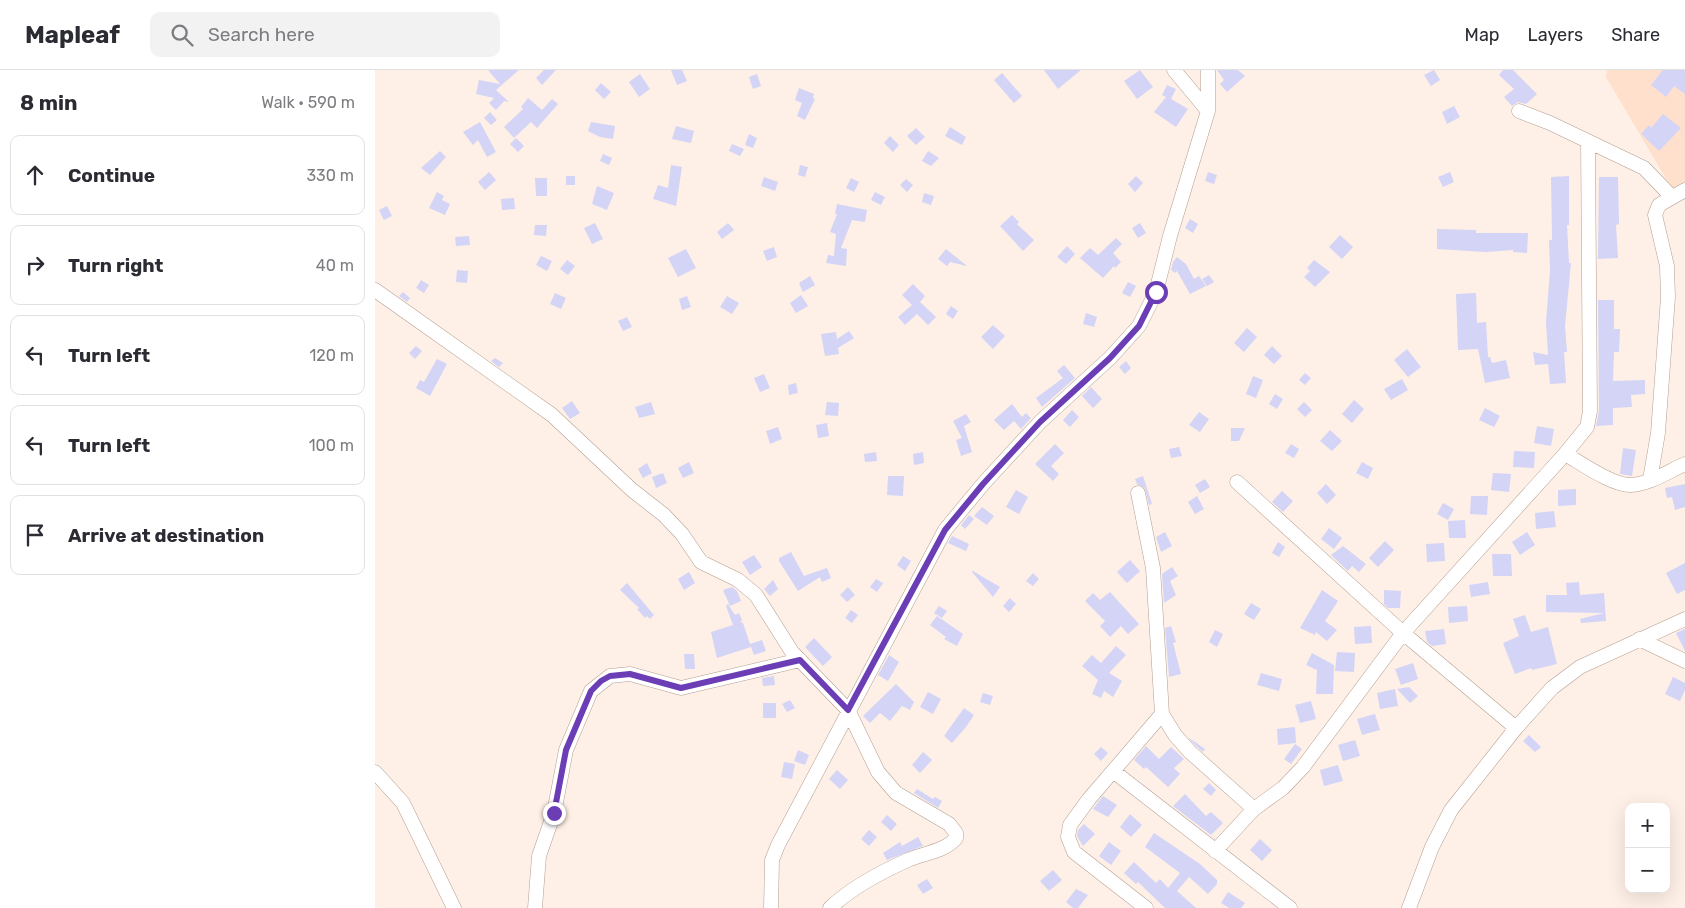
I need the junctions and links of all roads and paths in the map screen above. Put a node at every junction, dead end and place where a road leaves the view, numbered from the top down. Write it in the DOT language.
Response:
graph roads {
  1 [pos="1174,70"];
  2 [pos="1208,70"];
  3 [pos="1208,111"];
  4 [pos="1519,111"];
  5 [pos="1588,142"];
  6 [pos="1685,190"];
  7 [pos="1673,197"];
  8 [pos="375,290"];
  9 [pos="1565,454"];
  10 [pos="1685,464"];
  11 [pos="1650,480"];
  12 [pos="1237,482"];
  13 [pos="1138,494"];
  14 [pos="1685,619"];
  15 [pos="1403,633"];
  16 [pos="1639,640"];
  17 [pos="800,660"];
  18 [pos="1685,661"];
  19 [pos="848,710"];
  20 [pos="1162,714"];
  21 [pos="1516,728"];
  22 [pos="1113,771"];
  23 [pos="378,778"];
  24 [pos="1254,809"];
  25 [pos="1215,851"];
  26 [pos="454,908"];
  27 [pos="535,908"];
  28 [pos="771,908"];
  29 [pos="830,908"];
  30 [pos="1146,908"];
  31 [pos="1290,908"];
  32 [pos="1409,908"];
  1 -- 3 [label="street"];
  2 -- 3 [label="street"];
  3 -- 19 [label="street"];
  4 -- 5 [label="street"];
  5 -- 7 [label="street"];
  5 -- 9 [label="street"];
  6 -- 7 [label="street"];
  7 -- 11 [label="street"];
  8 -- 17 [label="street"];
  9 -- 11 [label="street"];
  9 -- 15 [label="street"];
  10 -- 11 [label="street"];
  12 -- 15 [label="street"];
  13 -- 20 [label="street"];
  14 -- 16 [label="street"];
  15 -- 21 [label="street"];
  15 -- 24 [label="street"];
  16 -- 18 [label="street"];
  16 -- 21 [label="street"];
  17 -- 19 [label="street"];
  17 -- 27 [label="street"];
  19 -- 28 [label="street"];
  19 -- 29 [label="street"];
  20 -- 22 [label="street"];
  20 -- 24 [label="street"];
  21 -- 32 [label="street"];
  22 -- 25 [label="street"];
  22 -- 30 [label="street"];
  23 -- 26 [label="street"];
  24 -- 25 [label="street"];
  25 -- 31 [label="street"];
}
